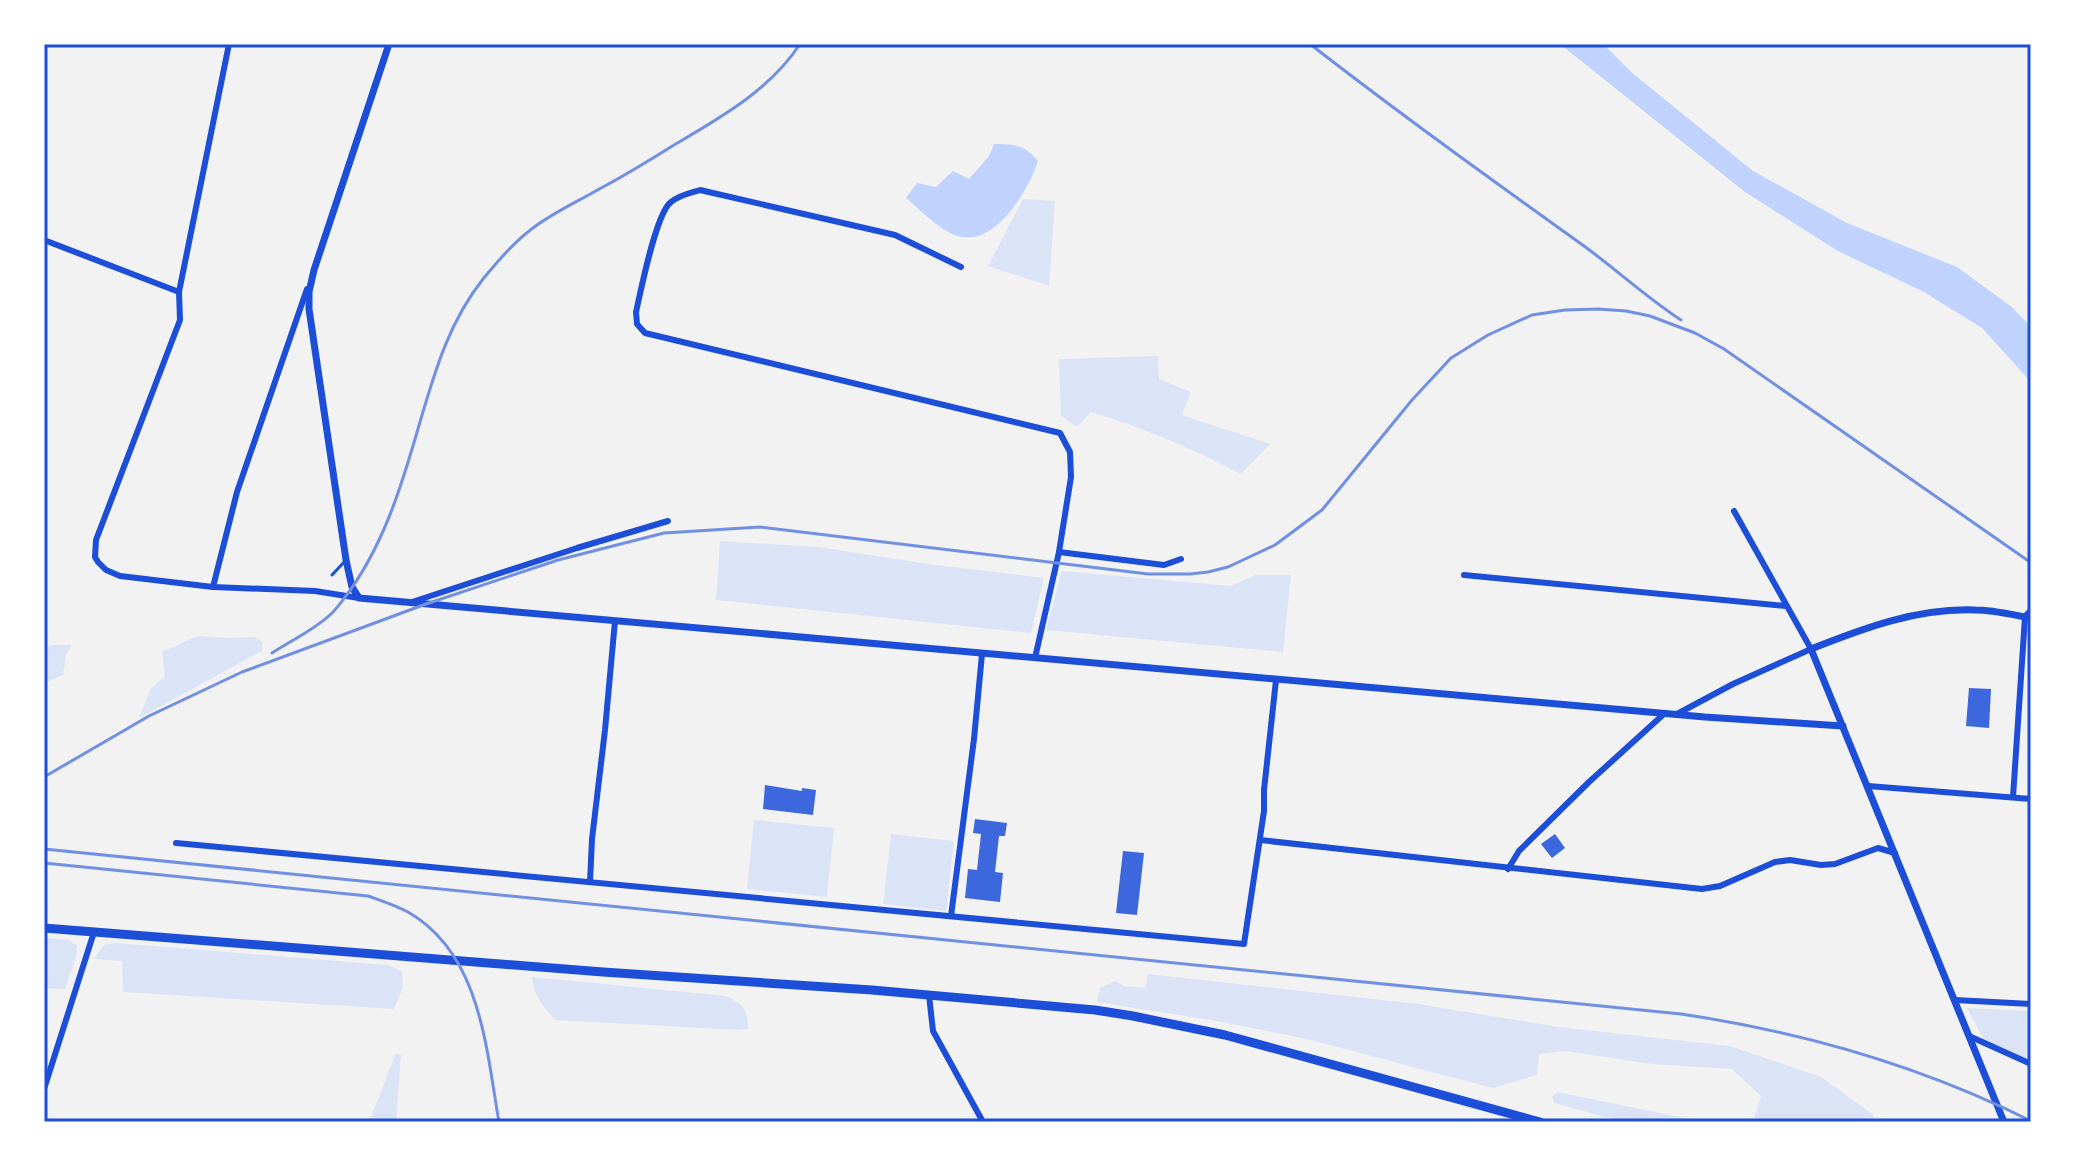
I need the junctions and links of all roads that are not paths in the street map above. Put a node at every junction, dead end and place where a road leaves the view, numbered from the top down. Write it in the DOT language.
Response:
graph roads {
  1 [pos="229,44"];
  2 [pos="389,44"];
  3 [pos="44,240"];
  4 [pos="961,267"];
  5 [pos="314,270"];
  6 [pos="179,292"];
  7 [pos="1734,511"];
  8 [pos="668,521"];
  9 [pos="1059,552"];
  10 [pos="1181,559"];
  11 [pos="346,560"];
  12 [pos="332,575"];
  13 [pos="1464,575"];
  14 [pos="213,587"];
  15 [pos="359,598"];
  16 [pos="410,603"];
  17 [pos="1786,606"];
  18 [pos="2028,614"];
  19 [pos="615,621"];
  20 [pos="1811,649"];
  21 [pos="982,654"];
  22 [pos="1035,658"];
  23 [pos="1276,680"];
  24 [pos="1665,713"];
  25 [pos="1677,714"];
  26 [pos="1843,726"];
  27 [pos="1868,786"];
  28 [pos="2013,797"];
  29 [pos="2031,799"];
  30 [pos="1260,840"];
  31 [pos="176,843"];
  32 [pos="1895,853"];
  33 [pos="1508,869"];
  34 [pos="590,882"];
  35 [pos="951,916"];
  36 [pos="44,928"];
  37 [pos="94,932"];
  38 [pos="929,995"];
  39 [pos="1955,1000"];
  40 [pos="2031,1004"];
  41 [pos="1969,1036"];
  42 [pos="2031,1064"];
  43 [pos="44,1089"];
  44 [pos="983,1122"];
  45 [pos="1540,1122"];
  46 [pos="2004,1122"];
  1 -- 6 [label="street"];
  2 -- 5 [label="street"];
  3 -- 6 [label="street"];
  4 -- 9 [label="street"];
  5 -- 11 [label="street"];
  5 -- 14 [label="street"];
  6 -- 14 [label="street"];
  7 -- 17 [label="street"];
  8 -- 16 [label="street"];
  9 -- 10 [label="street"];
  9 -- 22 [label="street"];
  11 -- 12 [label="lane"];
  11 -- 15 [label="street"];
  13 -- 17 [label="street"];
  14 -- 15 [label="street"];
  15 -- 16 [label="street"];
  16 -- 19 [label="street"];
  17 -- 20 [label="street"];
  18 -- 20 [label="street"];
  18 -- 28 [label="street"];
  19 -- 21 [label="street"];
  19 -- 34 [label="street"];
  20 -- 25 [label="street"];
  20 -- 26 [label="street"];
  21 -- 22 [label="street"];
  21 -- 35 [label="street"];
  22 -- 23 [label="street"];
  23 -- 24 [label="street"];
  23 -- 30 [label="street"];
  24 -- 25 [label="street"];
  24 -- 33 [label="street"];
  25 -- 26 [label="street"];
  26 -- 27 [label="street"];
  27 -- 28 [label="street"];
  27 -- 32 [label="street"];
  28 -- 29 [label="street"];
  30 -- 33 [label="street"];
  30 -- 35 [label="street"];
  31 -- 34 [label="street"];
  32 -- 33 [label="street"];
  32 -- 39 [label="street"];
  34 -- 35 [label="street"];
  36 -- 37 [label="main road"];
  37 -- 38 [label="main road"];
  37 -- 43 [label="street"];
  38 -- 44 [label="street"];
  38 -- 45 [label="main road"];
  39 -- 40 [label="street"];
  39 -- 41 [label="street"];
  41 -- 42 [label="street"];
  41 -- 46 [label="street"];
}
